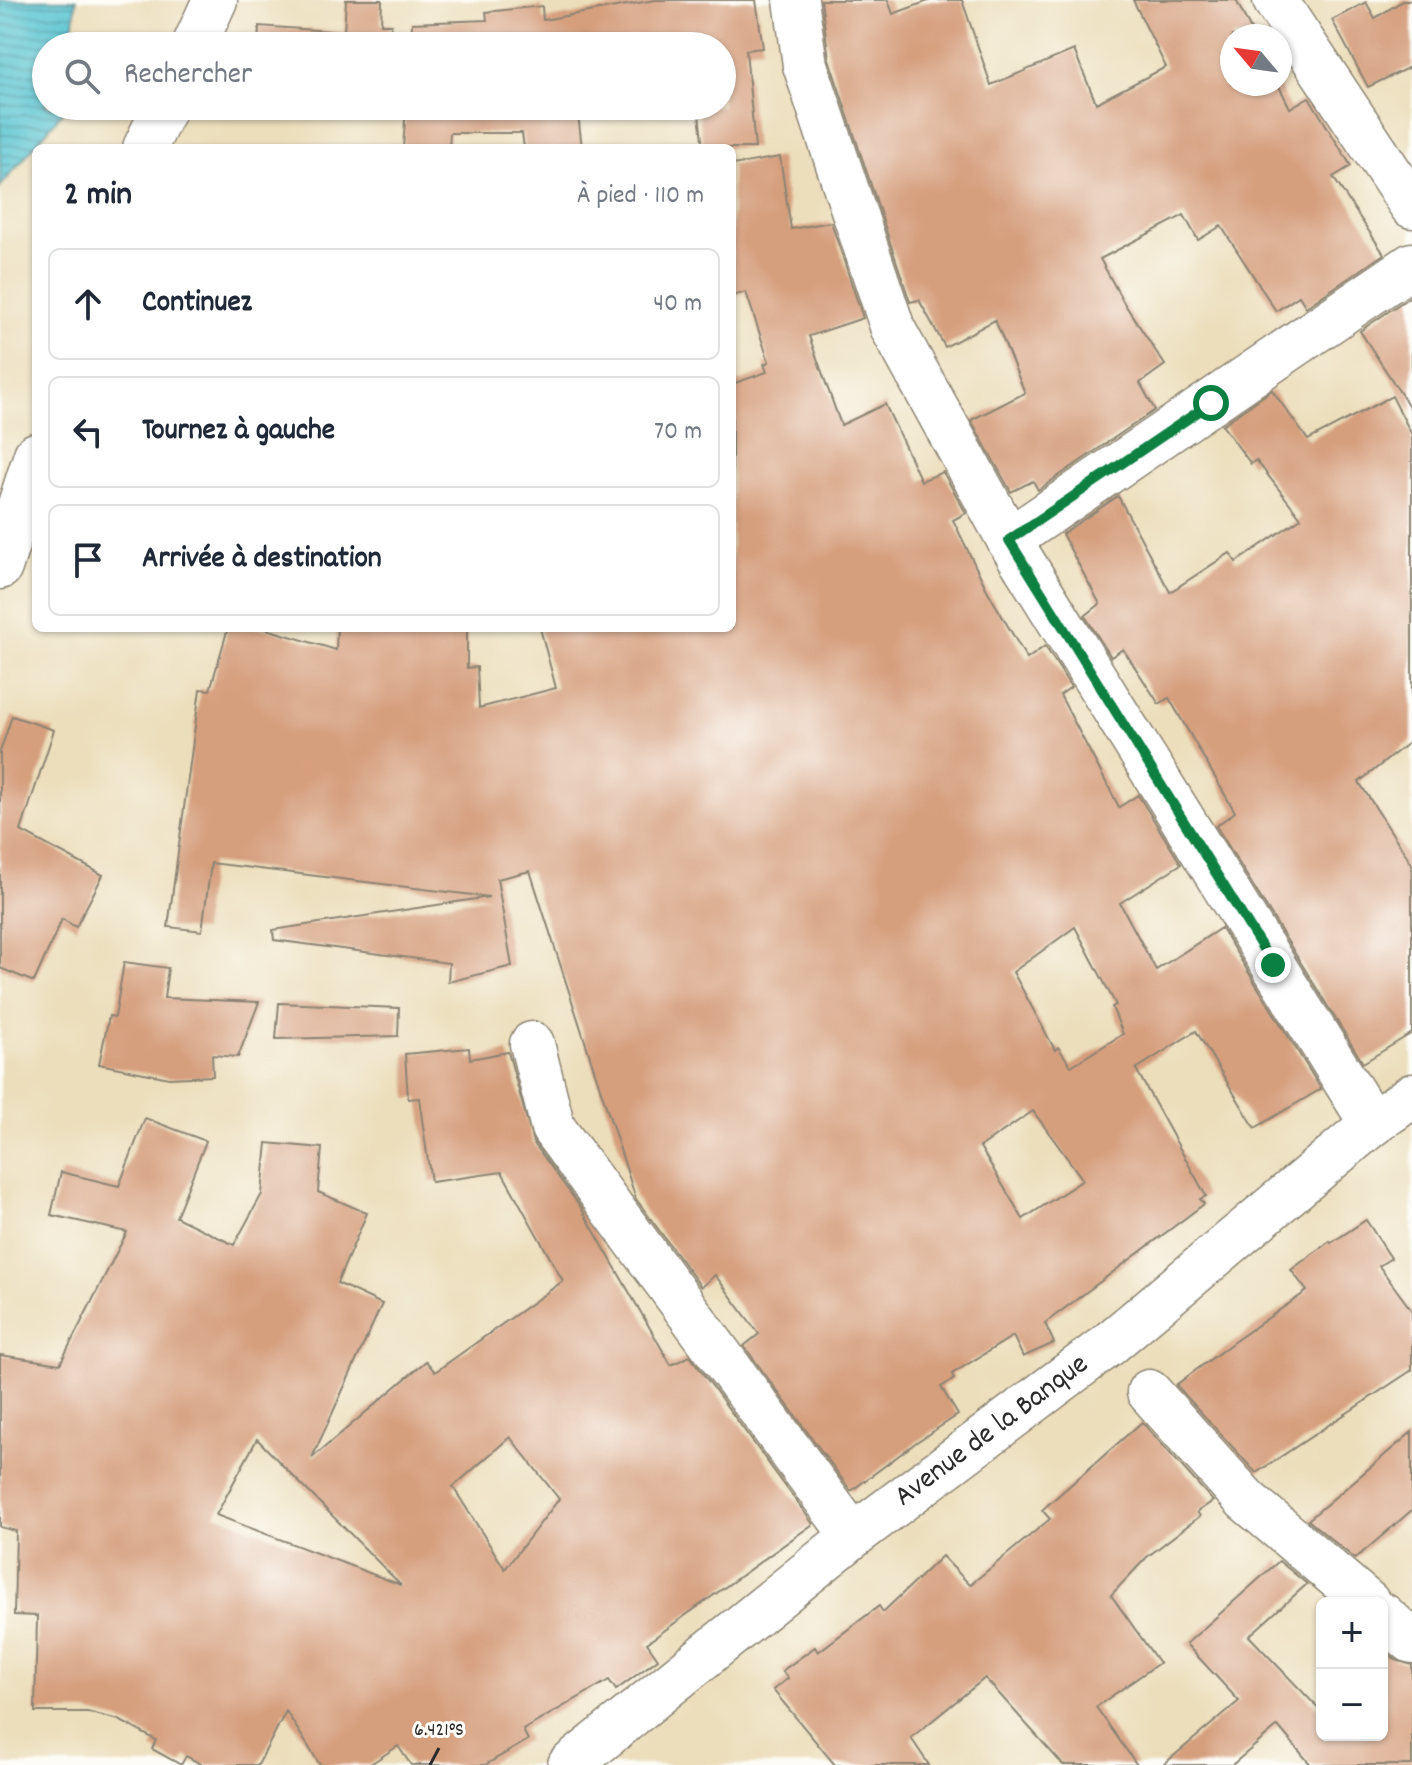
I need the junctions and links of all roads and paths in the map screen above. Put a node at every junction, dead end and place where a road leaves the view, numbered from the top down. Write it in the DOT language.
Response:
graph roads {
  1 [pos="215,0"];
  2 [pos="796,0"];
  3 [pos="1275,0"];
  4 [pos="200,32"];
  5 [pos="158,120"];
  6 [pos="147,144"];
  7 [pos="1412,206"];
  8 [pos="1412,265"];
  9 [pos="32,467"];
  10 [pos="1009,540"];
  11 [pos="0,567"];
  12 [pos="532,1044"];
  13 [pos="1412,1096"];
  14 [pos="1372,1124"];
  15 [pos="1149,1392"];
  16 [pos="853,1536"];
  17 [pos="1361,1597"];
  18 [pos="1388,1620"];
  19 [pos="1412,1641"];
  20 [pos="570,1765"];
  1 -- 4 [label="street"];
  2 -- 10 [label="street"];
  3 -- 7 [label="street"];
  5 -- 6 [label="street"];
  8 -- 10 [label="street"];
  9 -- 11 [label="street"];
  10 -- 14 [label="street"];
  12 -- 16 [label="street"];
  13 -- 14 [label="street, Avenue de la Banque"];
  14 -- 16 [label="street, Avenue de la Banque"];
  15 -- 17 [label="street"];
  16 -- 20 [label="street, Avenue de la Banque"];
  18 -- 19 [label="street"];
}
